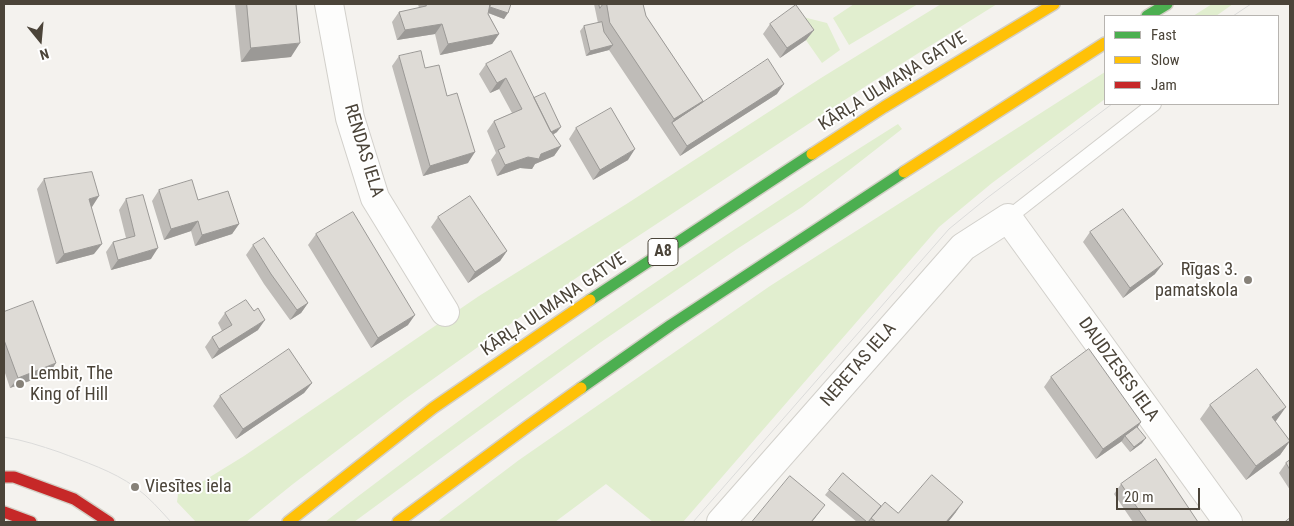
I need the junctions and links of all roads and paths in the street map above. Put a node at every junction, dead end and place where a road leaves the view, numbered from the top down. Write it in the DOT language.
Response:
graph roads {
  1 [pos="329,4"];
  2 [pos="1054,4"];
  3 [pos="1167,4"];
  4 [pos="1149,15"];
  5 [pos="1104,44"];
  6 [pos="1153,105"];
  7 [pos="1008,218"];
  8 [pos="445,312"];
  9 [pos="4,466"];
  10 [pos="9,477"];
  11 [pos="4,512"];
  12 [pos="31,522"];
  13 [pos="109,522"];
  14 [pos="288,522"];
  15 [pos="398,522"];
  16 [pos="721,522"];
  17 [pos="1228,522"];
  1 -- 8 [label="street, RENDAS IELA"];
  2 -- 14 [label="main road, KĀRĻA ULMAŅA GATVE / A8"];
  3 -- 4 [label="main road"];
  5 -- 15 [label="main road"];
  6 -- 7 [label="lane"];
  7 -- 16 [label="street, NERETAS IELA"];
  7 -- 17 [label="street, DAUDZESES IELA"];
  9 -- 10 [label="main road"];
  10 -- 13 [label="main road"];
  11 -- 12 [label="main road"];
}
